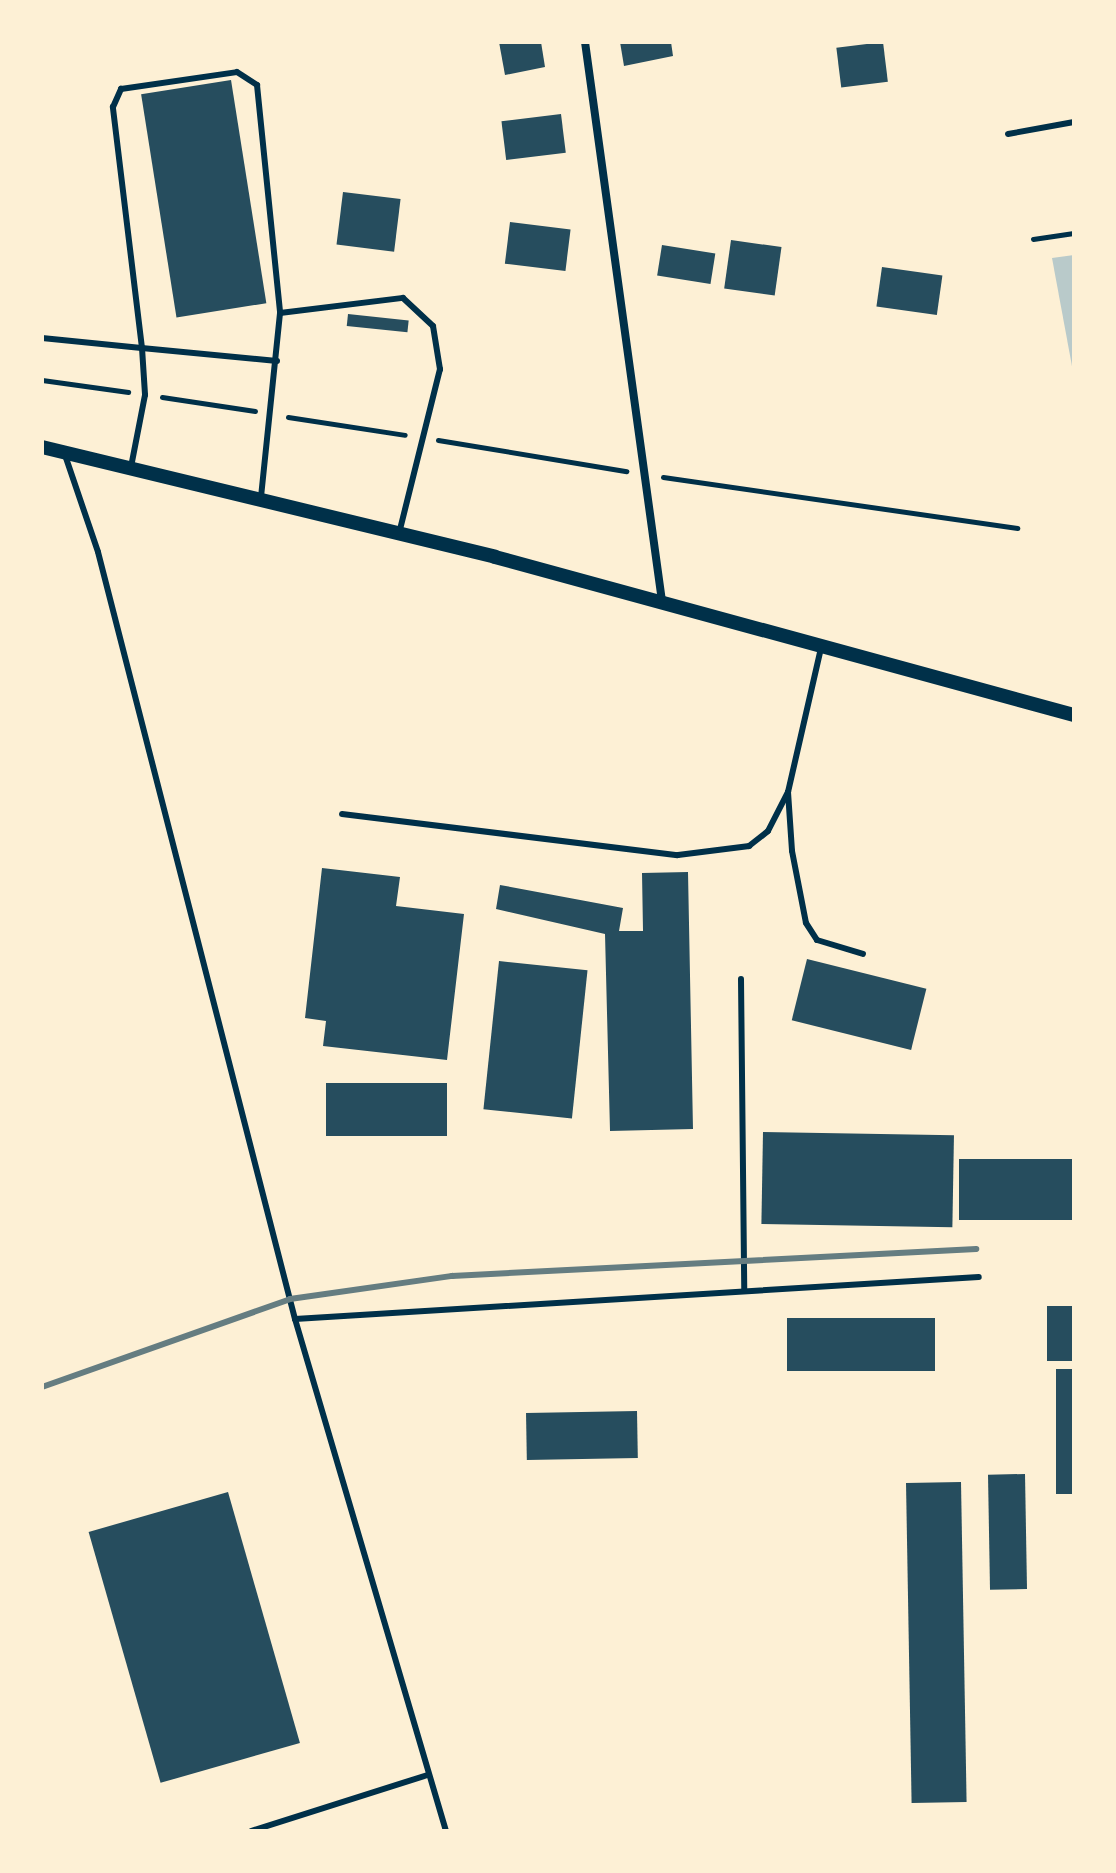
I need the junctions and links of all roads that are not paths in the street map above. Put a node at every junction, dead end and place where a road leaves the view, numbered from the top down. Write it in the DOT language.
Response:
graph roads {
  1 [pos="585,42"];
  2 [pos="1074,122"];
  3 [pos="1008,134"];
  4 [pos="280,313"];
  5 [pos="42,338"];
  6 [pos="142,348"];
  7 [pos="277,361"];
  8 [pos="42,447"];
  9 [pos="64,451"];
  10 [pos="131,467"];
  11 [pos="261,497"];
  12 [pos="399,533"];
  13 [pos="662,601"];
  14 [pos="821,648"];
  15 [pos="1074,715"];
  16 [pos="788,792"];
  17 [pos="342,814"];
  18 [pos="863,954"];
  19 [pos="741,979"];
  20 [pos="979,1277"];
  21 [pos="744,1291"];
  22 [pos="295,1319"];
  23 [pos="428,1775"];
  24 [pos="251,1831"];
  25 [pos="446,1831"];
  1 -- 13 [label="street"];
  2 -- 3 [label="lane"];
  4 -- 6 [label="lane"];
  4 -- 7 [label="lane"];
  4 -- 12 [label="lane"];
  5 -- 6 [label="lane"];
  6 -- 7 [label="lane"];
  6 -- 10 [label="lane"];
  7 -- 11 [label="lane"];
  8 -- 9 [label="street"];
  9 -- 10 [label="street"];
  9 -- 22 [label="lane"];
  10 -- 11 [label="street"];
  11 -- 12 [label="street"];
  12 -- 13 [label="street"];
  13 -- 14 [label="street"];
  14 -- 15 [label="street"];
  14 -- 16 [label="lane"];
  16 -- 17 [label="lane"];
  16 -- 18 [label="lane"];
  19 -- 21 [label="lane"];
  20 -- 21 [label="lane"];
  21 -- 22 [label="lane"];
  22 -- 23 [label="lane"];
  23 -- 24 [label="lane"];
  23 -- 25 [label="lane"];
}
